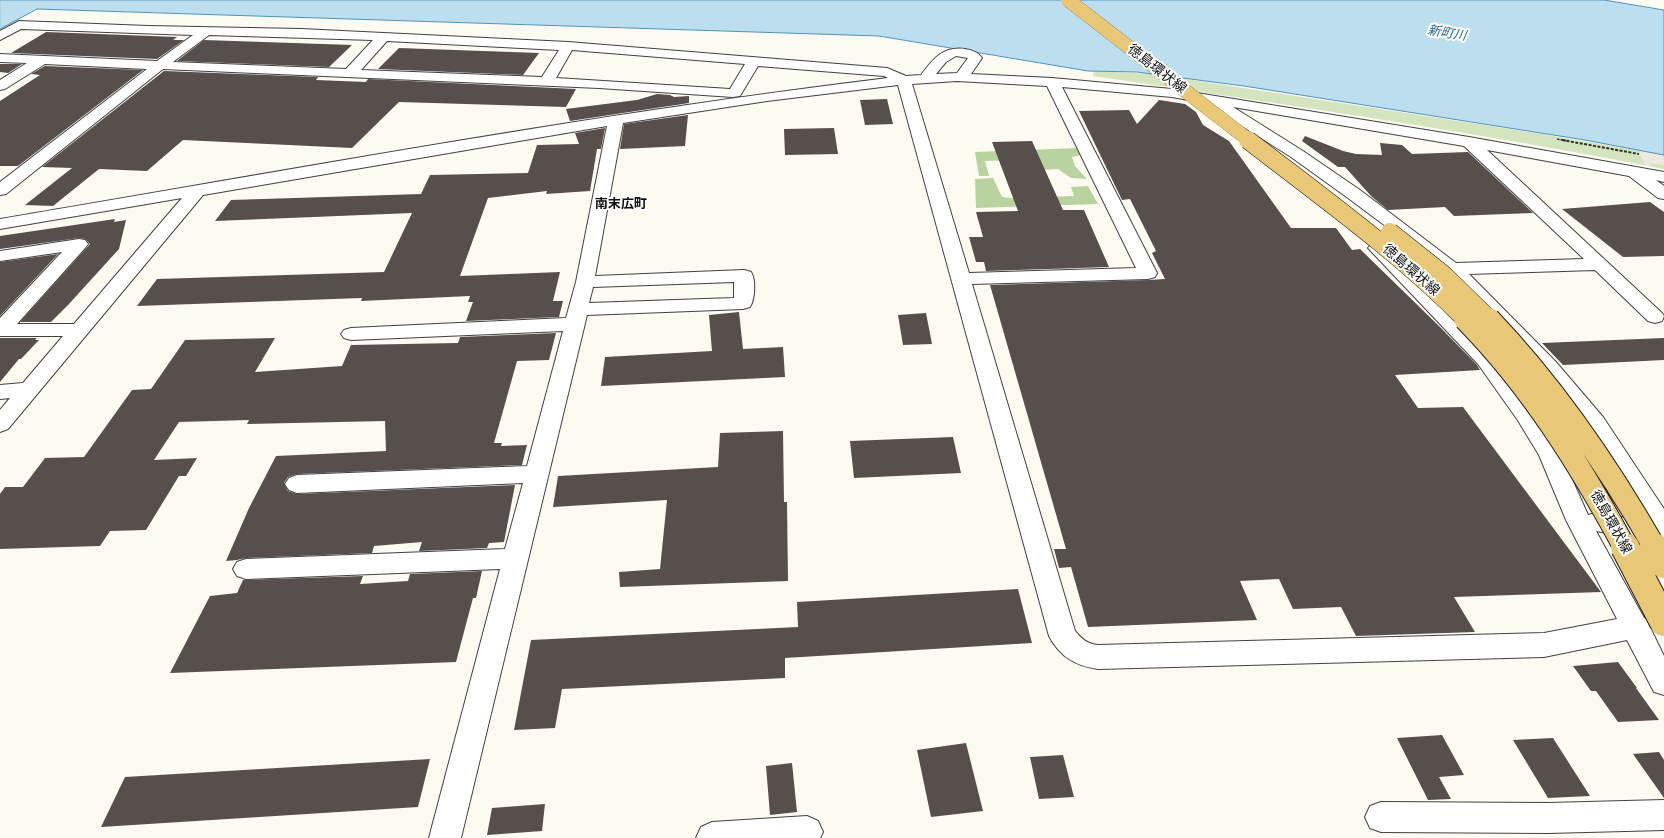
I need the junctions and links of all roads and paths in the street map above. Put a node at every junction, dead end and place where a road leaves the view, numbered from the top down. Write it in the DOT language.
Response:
graph roads {
  1 [pos="1068,0"];
  2 [pos="1085,0"];
  3 [pos="206,31"];
  4 [pos="0,36"];
  5 [pos="384,38"];
  6 [pos="568,46"];
  7 [pos="0,58"];
  8 [pos="42,60"];
  9 [pos="754,60"];
  10 [pos="160,65"];
  11 [pos="350,73"];
  12 [pos="961,77"];
  13 [pos="914,79"];
  14 [pos="547,81"];
  15 [pos="1052,82"];
  16 [pos="0,86"];
  17 [pos="735,93"];
  18 [pos="767,96"];
  19 [pos="1219,105"];
  20 [pos="616,120"];
  21 [pos="1469,142"];
  22 [pos="1630,170"];
  23 [pos="1664,177"];
  24 [pos="0,190"];
  25 [pos="196,192"];
  26 [pos="1354,194"];
  27 [pos="1664,194"];
  28 [pos="1322,201"];
  29 [pos="0,224"];
  30 [pos="1429,250"];
  31 [pos="1382,252"];
  32 [pos="0,256"];
  33 [pos="1600,264"];
  34 [pos="1451,269"];
  35 [pos="961,279"];
  36 [pos="586,282"];
  37 [pos="577,316"];
  38 [pos="1655,317"];
  39 [pos="1506,321"];
  40 [pos="1449,322"];
  41 [pos="0,330"];
  42 [pos="80,330"];
  43 [pos="350,334"];
  44 [pos="28,390"];
  45 [pos="0,392"];
  46 [pos="1525,414"];
  47 [pos="1595,422"];
  48 [pos="0,424"];
  49 [pos="537,474"];
  50 [pos="297,484"];
  51 [pos="1578,520"];
  52 [pos="1664,529"];
  53 [pos="1664,533"];
  54 [pos="515,559"];
  55 [pos="1664,564"];
  56 [pos="246,569"];
  57 [pos="1664,622"];
  58 [pos="1649,641"];
  59 [pos="1664,683"];
  60 [pos="1664,815"];
  61 [pos="1381,817"];
  62 [pos="807,832"];
  63 [pos="751,837"];
  64 [pos="445,838"];
  65 [pos="712,838"];
  1 -- 57 [label="main road, 徳島環状線, bridge"];
  2 -- 55 [label="main road, 徳島環状線, bridge"];
  3 -- 4 [label="street"];
  3 -- 5 [label="street"];
  3 -- 10 [label="street"];
  5 -- 6 [label="street"];
  5 -- 11 [label="street"];
  6 -- 9 [label="street"];
  6 -- 14 [label="street"];
  7 -- 8 [label="street"];
  8 -- 10 [label="street"];
  8 -- 16 [label="street"];
  9 -- 13 [label="street"];
  9 -- 17 [label="street"];
  10 -- 11 [label="street"];
  10 -- 24 [label="street"];
  11 -- 14 [label="street"];
  12 -- 13 [label="street"];
  12 -- 13 [label="street"];
  12 -- 15 [label="street"];
  13 -- 18 [label="street"];
  13 -- 35 [label="street"];
  14 -- 17 [label="street"];
  15 -- 19 [label="street"];
  15 -- 35 [label="street"];
  17 -- 18 [label="street"];
  18 -- 20 [label="street"];
  19 -- 21 [label="street"];
  19 -- 26 [label="street"];
  19 -- 28 [label="street"];
  20 -- 25 [label="street"];
  20 -- 36 [label="street"];
  21 -- 22 [label="street"];
  21 -- 33 [label="street"];
  22 -- 23 [label="street"];
  22 -- 27 [label="street"];
  25 -- 29 [label="street"];
  25 -- 42 [label="street"];
  26 -- 28 [label="street"];
  26 -- 30 [label="street"];
  28 -- 31 [label="street"];
  30 -- 31 [label="street"];
  30 -- 34 [label="street"];
  31 -- 40 [label="street"];
  32 -- 41 [label="street"];
  33 -- 34 [label="street"];
  33 -- 38 [label="street"];
  34 -- 39 [label="street"];
  35 -- 58 [label="street"];
  36 -- 37 [label="street"];
  36 -- 37 [label="street"];
  37 -- 43 [label="street"];
  37 -- 49 [label="street"];
  39 -- 40 [label="street"];
  39 -- 47 [label="street"];
  40 -- 46 [label="street"];
  41 -- 42 [label="street"];
  42 -- 44 [label="street"];
  44 -- 45 [label="street"];
  44 -- 48 [label="street"];
  46 -- 47 [label="street"];
  46 -- 51 [label="street"];
  47 -- 52 [label="street"];
  49 -- 50 [label="street"];
  49 -- 54 [label="street"];
  51 -- 53 [label="street"];
  51 -- 58 [label="street"];
  54 -- 56 [label="street"];
  54 -- 64 [label="street"];
  58 -- 59 [label="street"];
  60 -- 61 [label="street"];
  62 -- 63 [label="street"];
  63 -- 65 [label="street"];
}
